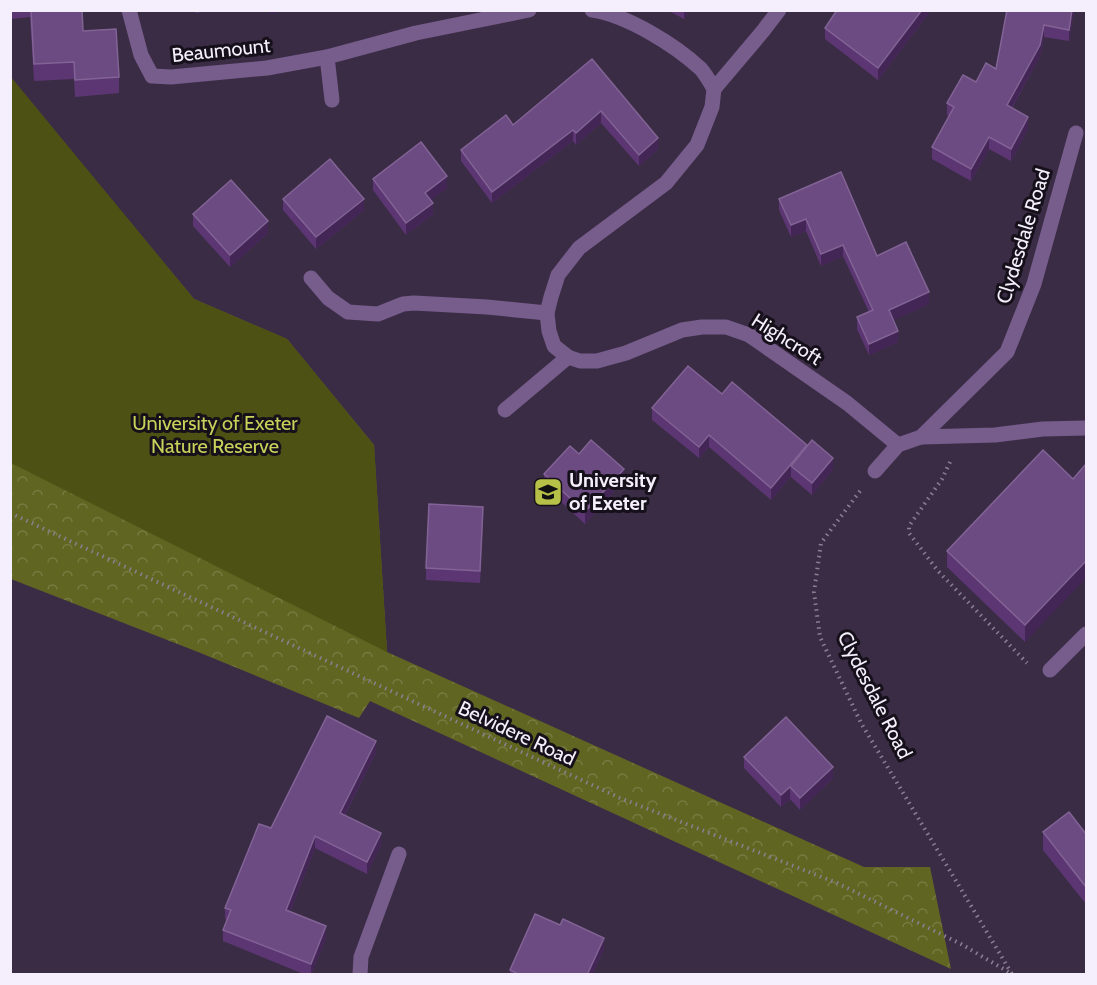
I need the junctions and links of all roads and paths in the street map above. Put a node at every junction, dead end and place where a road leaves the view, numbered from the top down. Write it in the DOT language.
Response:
graph roads {
  1 [pos="129,10"];
  2 [pos="529,10"];
  3 [pos="591,10"];
  4 [pos="779,10"];
  5 [pos="327,57"];
  6 [pos="714,89"];
  7 [pos="332,99"];
  8 [pos="1076,133"];
  9 [pos="311,278"];
  10 [pos="548,313"];
  11 [pos="568,357"];
  12 [pos="506,410"];
  13 [pos="1086,428"];
  14 [pos="961,436"];
  15 [pos="921,437"];
  16 [pos="898,445"];
  17 [pos="875,471"];
  18 [pos="10,513"];
  19 [pos="1086,634"];
  20 [pos="1050,669"];
  21 [pos="399,854"];
  22 [pos="360,975"];
  23 [pos="1012,975"];
  1 -- 5 [label="street, Beaumount"];
  2 -- 5 [label="street, Beaumount"];
  3 -- 6 [label="street"];
  4 -- 6 [label="street"];
  5 -- 7 [label="street"];
  6 -- 10 [label="street"];
  8 -- 15 [label="street, Clydesdale Road"];
  9 -- 10 [label="street"];
  10 -- 11 [label="street"];
  11 -- 12 [label="street"];
  11 -- 16 [label="street, Highcroft"];
  13 -- 14 [label="street"];
  14 -- 15 [label="street"];
  14 -- 20 [label="path"];
  15 -- 16 [label="street, Clydesdale Road"];
  16 -- 17 [label="street, Clydesdale Road"];
  17 -- 23 [label="path, Clydesdale Road"];
  18 -- 23 [label="path, Belvidere Road"];
  19 -- 20 [label="street"];
  21 -- 22 [label="street"];
}
